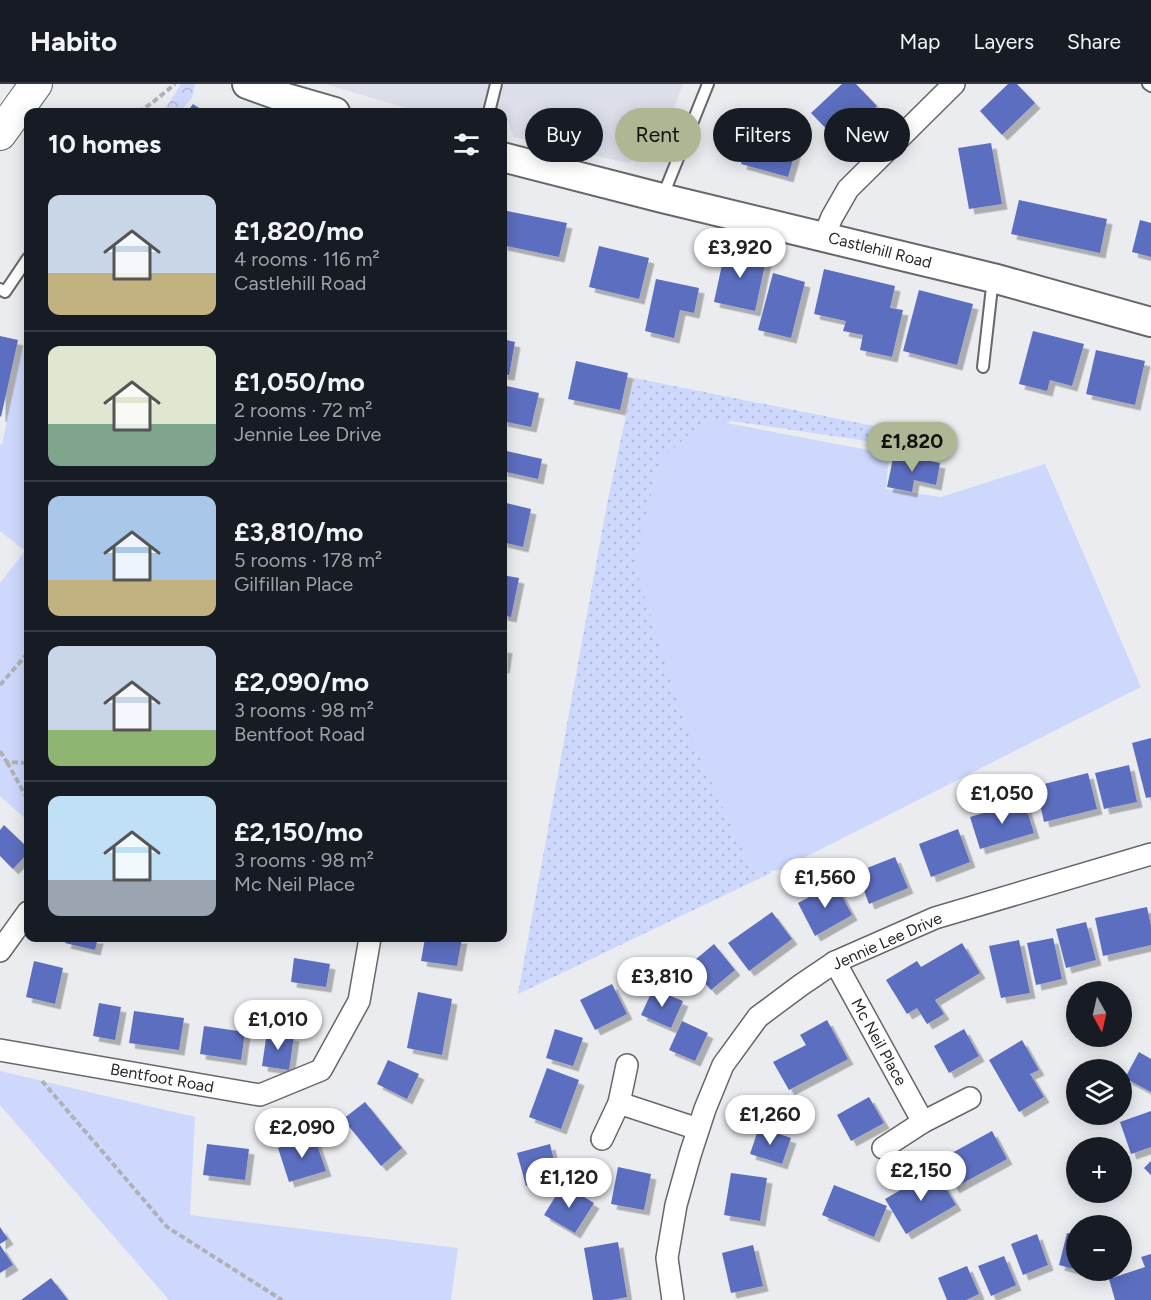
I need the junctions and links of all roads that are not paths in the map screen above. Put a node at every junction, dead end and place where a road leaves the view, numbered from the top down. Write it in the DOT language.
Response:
graph roads {
  1 [pos="36,84"];
  2 [pos="247,84"];
  3 [pos="496,84"];
  4 [pos="708,84"];
  5 [pos="954,84"];
  6 [pos="319,108"];
  7 [pos="490,108"];
  8 [pos="0,134"];
  9 [pos="507,158"];
  10 [pos="662,198"];
  11 [pos="824,236"];
  12 [pos="24,264"];
  13 [pos="993,278"];
  14 [pos="0,289"];
  15 [pos="1151,322"];
  16 [pos="983,367"];
  17 [pos="1151,854"];
  18 [pos="24,918"];
  19 [pos="369,942"];
  20 [pos="0,951"];
  21 [pos="835,962"];
  22 [pos="0,1050"];
  23 [pos="627,1065"];
  24 [pos="969,1098"];
  25 [pos="619,1103"];
  26 [pos="923,1122"];
  27 [pos="698,1130"];
  28 [pos="602,1139"];
  29 [pos="883,1148"];
  30 [pos="673,1300"];
  1 -- 8 [label="main road"];
  2 -- 6 [label="main road"];
  3 -- 7 [label="lane"];
  4 -- 10 [label="lane"];
  5 -- 11 [label="street"];
  9 -- 10 [label="main road, Castlehill Road"];
  10 -- 11 [label="main road, Castlehill Road"];
  11 -- 13 [label="main road, Castlehill Road"];
  12 -- 14 [label="lane"];
  13 -- 15 [label="main road, Castlehill Road"];
  13 -- 16 [label="lane"];
  17 -- 21 [label="street, Jennie Lee Drive"];
  18 -- 20 [label="street"];
  19 -- 22 [label="street, Bentfoot Road"];
  21 -- 26 [label="street, Mc Neil Place"];
  21 -- 27 [label="street, Jennie Lee Drive"];
  23 -- 25 [label="street"];
  24 -- 26 [label="street"];
  25 -- 27 [label="street"];
  25 -- 28 [label="street"];
  26 -- 29 [label="street"];
  27 -- 30 [label="street, Jennie Lee Drive"];
}
